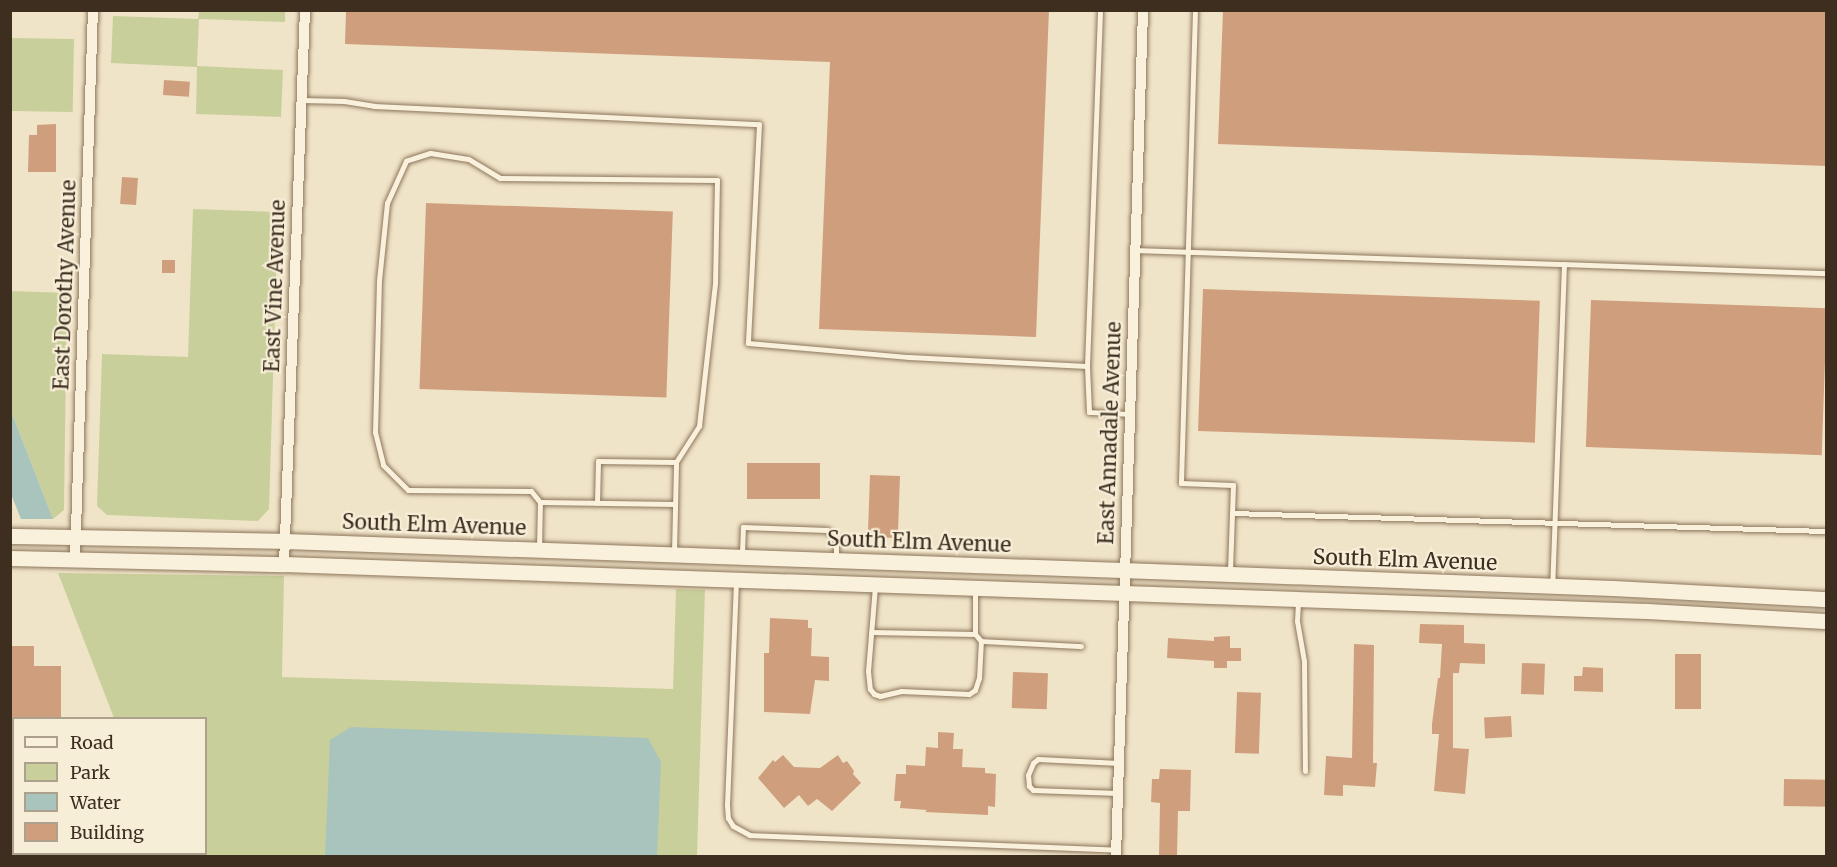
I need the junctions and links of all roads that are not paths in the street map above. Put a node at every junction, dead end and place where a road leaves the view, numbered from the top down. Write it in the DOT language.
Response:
graph roads {
  1 [pos="93,10"];
  2 [pos="305,10"];
  3 [pos="1100,10"];
  4 [pos="1143,10"];
  5 [pos="1195,10"];
  6 [pos="302,100"];
  7 [pos="1136,250"];
  8 [pos="1189,252"];
  9 [pos="1564,264"];
  10 [pos="1827,273"];
  11 [pos="1087,366"];
  12 [pos="1130,414"];
  13 [pos="676,462"];
  14 [pos="540,502"];
  15 [pos="597,503"];
  16 [pos="675,504"];
  17 [pos="1232,513"];
  18 [pos="1554,521"];
  19 [pos="1827,531"];
  20 [pos="10,536"];
  21 [pos="76,538"];
  22 [pos="285,541"];
  23 [pos="539,550"];
  24 [pos="674,555"];
  25 [pos="742,557"];
  26 [pos="10,558"];
  27 [pos="75,560"];
  28 [pos="836,560"];
  29 [pos="284,564"];
  30 [pos="1124,570"];
  31 [pos="1230,574"];
  32 [pos="736,580"];
  33 [pos="875,584"];
  34 [pos="1552,586"];
  35 [pos="975,588"];
  36 [pos="1123,593"];
  37 [pos="1827,599"];
  38 [pos="1298,600"];
  39 [pos="1827,621"];
  40 [pos="871,632"];
  41 [pos="975,634"];
  42 [pos="981,641"];
  43 [pos="1081,646"];
  44 [pos="1119,763"];
  45 [pos="1305,771"];
  46 [pos="1118,793"];
  47 [pos="1116,853"];
  1 -- 21 [label="street, East Dorothy Avenue"];
  2 -- 6 [label="street, East Vine Avenue"];
  3 -- 11 [label="lane"];
  4 -- 7 [label="street, East Annadale Avenue"];
  5 -- 8 [label="lane"];
  6 -- 11 [label="lane"];
  6 -- 22 [label="street, East Vine Avenue"];
  7 -- 8 [label="lane"];
  7 -- 12 [label="street, East Annadale Avenue"];
  8 -- 9 [label="lane"];
  8 -- 17 [label="lane"];
  9 -- 10 [label="lane"];
  9 -- 18 [label="lane"];
  11 -- 12 [label="lane"];
  12 -- 30 [label="street, East Annadale Avenue"];
  13 -- 14 [label="lane"];
  13 -- 15 [label="lane"];
  13 -- 16 [label="lane"];
  14 -- 15 [label="lane"];
  14 -- 23 [label="lane"];
  15 -- 16 [label="lane"];
  16 -- 24 [label="lane"];
  17 -- 18 [label="lane"];
  17 -- 31 [label="lane"];
  18 -- 19 [label="lane"];
  18 -- 34 [label="lane"];
  20 -- 21 [label="main road, South Elm Avenue"];
  21 -- 22 [label="main road, South Elm Avenue"];
  21 -- 27 [label="street, East Dorothy Avenue"];
  22 -- 23 [label="main road, South Elm Avenue"];
  22 -- 29 [label="street, East Vine Avenue"];
  23 -- 24 [label="main road, South Elm Avenue"];
  24 -- 25 [label="main road, South Elm Avenue"];
  25 -- 28 [label="main road, South Elm Avenue"];
  25 -- 28 [label="lane"];
  26 -- 27 [label="main road, South Elm Avenue"];
  27 -- 29 [label="main road, South Elm Avenue"];
  28 -- 30 [label="main road, South Elm Avenue"];
  29 -- 32 [label="main road, South Elm Avenue"];
  30 -- 31 [label="main road, South Elm Avenue"];
  30 -- 36 [label="street, East Annadale Avenue"];
  31 -- 34 [label="main road, South Elm Avenue"];
  32 -- 33 [label="main road, South Elm Avenue"];
  32 -- 47 [label="lane"];
  33 -- 35 [label="main road, South Elm Avenue"];
  33 -- 40 [label="lane"];
  34 -- 37 [label="main road, South Elm Avenue"];
  35 -- 36 [label="main road, South Elm Avenue"];
  35 -- 41 [label="lane"];
  36 -- 38 [label="main road, South Elm Avenue"];
  36 -- 44 [label="street, East Annadale Avenue"];
  38 -- 39 [label="main road, South Elm Avenue"];
  38 -- 45 [label="lane"];
  40 -- 41 [label="lane"];
  40 -- 42 [label="lane"];
  41 -- 42 [label="lane"];
  42 -- 43 [label="lane"];
  44 -- 46 [label="street, East Annadale Avenue"];
  44 -- 46 [label="lane"];
  46 -- 47 [label="street, East Annadale Avenue"];
}
